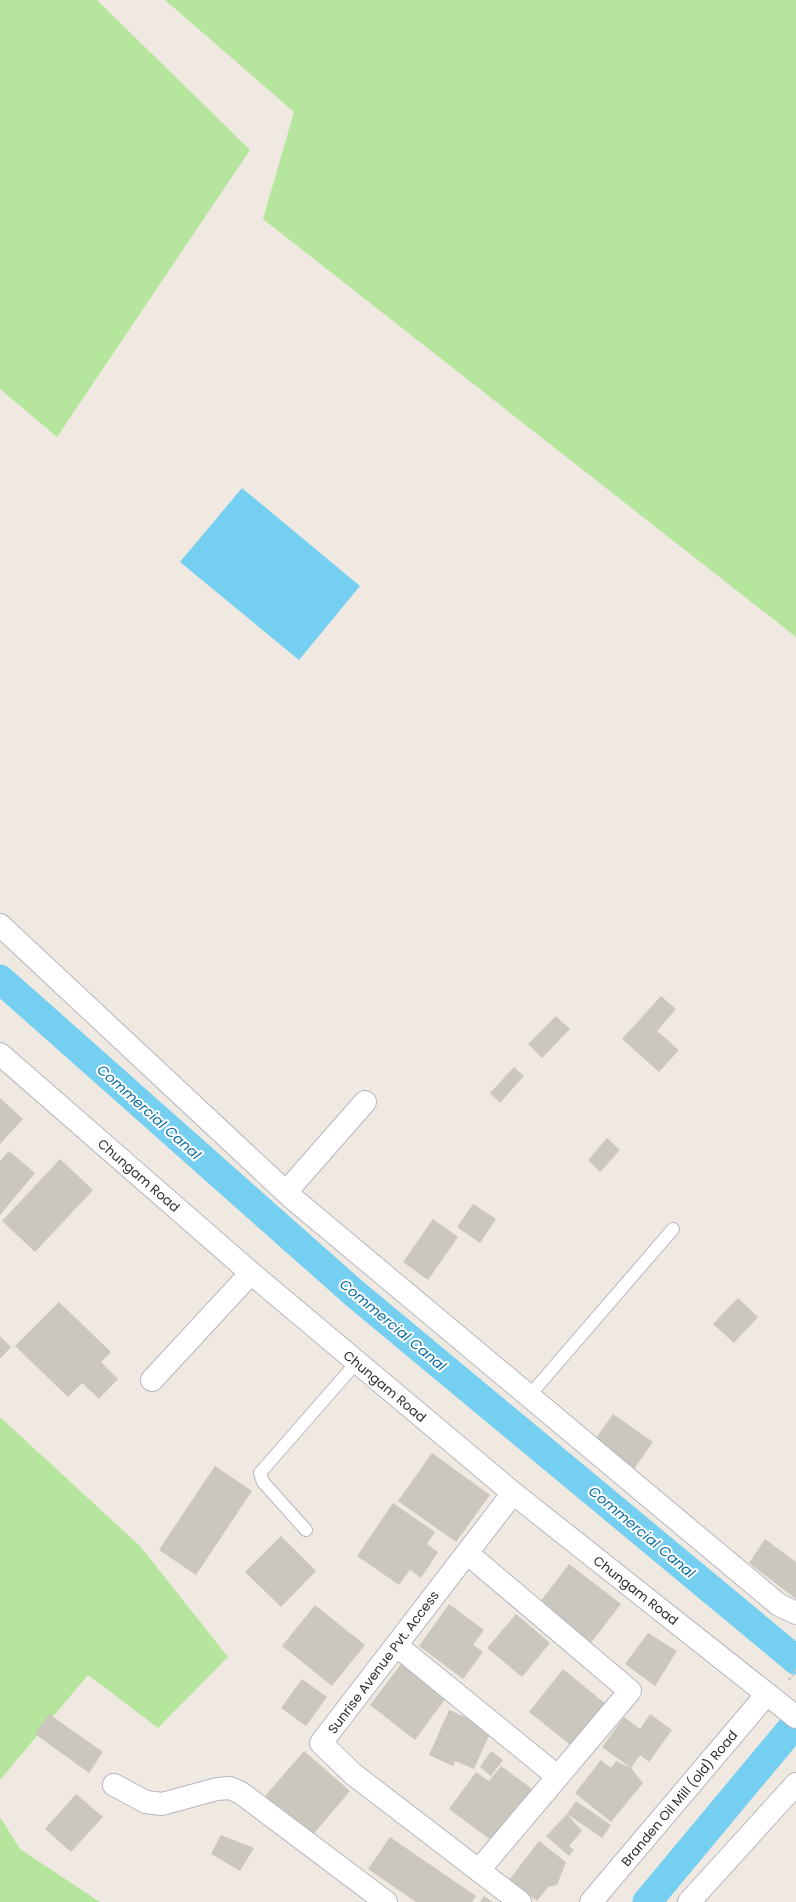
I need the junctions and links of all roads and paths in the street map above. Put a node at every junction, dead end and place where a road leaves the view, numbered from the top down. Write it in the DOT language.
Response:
graph roads {
  1 [pos="0,925"];
  2 [pos="0,1054"];
  3 [pos="365,1102"];
  4 [pos="286,1192"];
  5 [pos="673,1229"];
  6 [pos="250,1273"];
  7 [pos="357,1362"];
  8 [pos="152,1380"];
  9 [pos="529,1396"];
  10 [pos="512,1493"];
  11 [pos="306,1530"];
  12 [pos="467,1553"];
  13 [pos="796,1613"];
  14 [pos="396,1645"];
  15 [pos="781,1705"];
  16 [pos="557,1776"];
  17 [pos="796,1784"];
  18 [pos="114,1785"];
  19 [pos="479,1870"];
  20 [pos="386,1902"];
  21 [pos="520,1902"];
  22 [pos="591,1902"];
  23 [pos="689,1902"];
  1 -- 4 [label="street"];
  2 -- 6 [label="street, Chungam Road"];
  3 -- 4 [label="street"];
  4 -- 9 [label="street"];
  5 -- 9 [label="lane"];
  6 -- 7 [label="street, Chungam Road"];
  6 -- 8 [label="street"];
  7 -- 10 [label="street, Chungam Road"];
  7 -- 11 [label="lane"];
  9 -- 13 [label="street"];
  10 -- 12 [label="street, Sunrise Avenue Pvt. Access"];
  10 -- 15 [label="street, Chungam Road"];
  12 -- 14 [label="street, Sunrise Avenue Pvt. Access"];
  12 -- 16 [label="street"];
  14 -- 16 [label="street"];
  14 -- 19 [label="street, Sunrise Avenue Pvt. Access"];
  15 -- 22 [label="street, Branden Oil Mill (old) Road"];
  16 -- 19 [label="street"];
  17 -- 23 [label="street"];
  18 -- 20 [label="street"];
  19 -- 21 [label="street, Sunrise Avenue Pvt. Access"];
}
